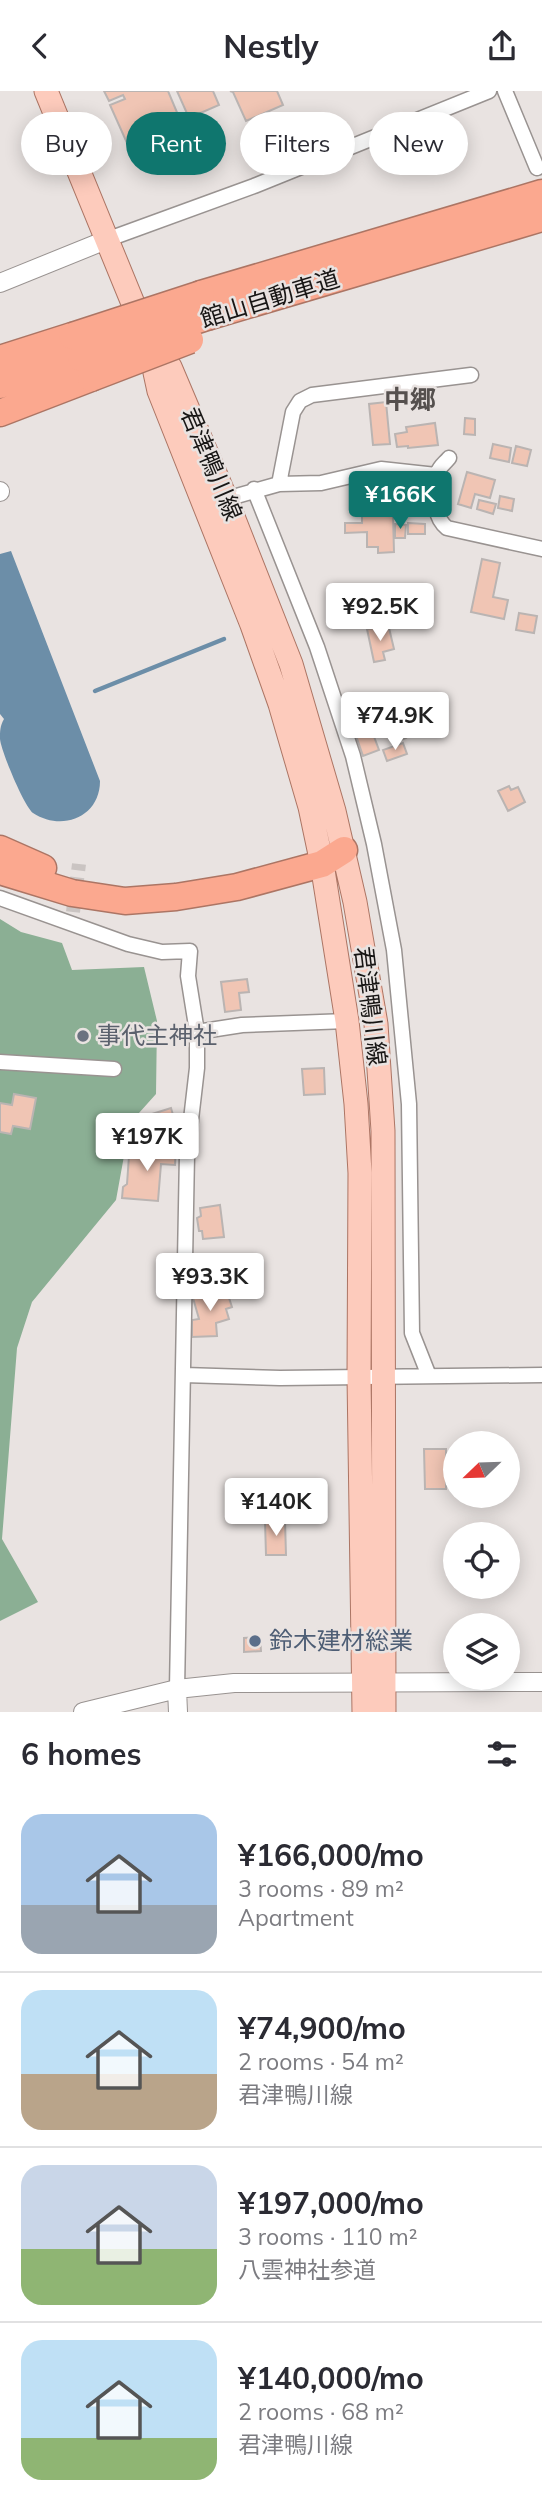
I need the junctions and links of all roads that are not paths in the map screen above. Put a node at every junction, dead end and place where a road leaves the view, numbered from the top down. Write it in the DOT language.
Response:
graph roads {
  1 [pos="46,91"];
  2 [pos="489,91"];
  3 [pos="505,91"];
  4 [pos="540,180"];
  5 [pos="542,218"];
  6 [pos="106,240"];
  7 [pos="0,283"];
  8 [pos="209,314"];
  9 [pos="148,340"];
  10 [pos="82,357"];
  11 [pos="0,359"];
  12 [pos="471,375"];
  13 [pos="0,385"];
  14 [pos="0,413"];
  15 [pos="449,458"];
  16 [pos="436,475"];
  17 [pos="279,484"];
  18 [pos="254,489"];
  19 [pos="226,499"];
  20 [pos="542,549"];
  21 [pos="0,849"];
  22 [pos="328,854"];
  23 [pos="0,871"];
  24 [pos="0,898"];
  25 [pos="347,1021"];
  26 [pos="197,1032"];
  27 [pos="0,1062"];
  28 [pos="114,1069"];
  29 [pos="184,1375"];
  30 [pos="429,1375"];
  31 [pos="542,1375"];
  32 [pos="383,1376"];
  33 [pos="359,1377"];
  34 [pos="374,1681"];
  35 [pos="542,1682"];
  36 [pos="177,1689"];
  37 [pos="83,1712"];
  38 [pos="178,1712"];
  39 [pos="364,1712"];
  40 [pos="384,1712"];
  1 -- 6 [label="main road, 君津鴨川線"];
  2 -- 6 [label="street"];
  3 -- 4 [label="street"];
  4 -- 8 [label="highway, 館山自動車道"];
  5 -- 8 [label="highway"];
  6 -- 7 [label="street"];
  6 -- 9 [label="main road, 君津鴨川線"];
  8 -- 10 [label="highway, 館山自動車道, bridge"];
  8 -- 10 [label="highway, bridge"];
  9 -- 19 [label="main road, 君津鴨川線"];
  9 -- 22 [label="main road, 君津鴨川線"];
  10 -- 11 [label="highway, 館山自動車道"];
  10 -- 13 [label="highway, 館山自動車道"];
  10 -- 14 [label="highway"];
  12 -- 17 [label="street"];
  15 -- 16 [label="street"];
  16 -- 17 [label="street"];
  16 -- 20 [label="street"];
  17 -- 18 [label="street"];
  18 -- 19 [label="street"];
  18 -- 30 [label="street"];
  19 -- 22 [label="main road, 君津鴨川線"];
  21 -- 22 [label="highway"];
  22 -- 23 [label="highway"];
  22 -- 25 [label="main road, 君津鴨川線"];
  22 -- 32 [label="main road, 君津鴨川線"];
  24 -- 26 [label="street"];
  25 -- 26 [label="street"];
  25 -- 33 [label="main road, 君津鴨川線"];
  26 -- 29 [label="street"];
  27 -- 28 [label="street"];
  29 -- 33 [label="street"];
  29 -- 36 [label="street"];
  30 -- 31 [label="street"];
  30 -- 32 [label="street"];
  32 -- 33 [label="street"];
  32 -- 34 [label="main road, 君津鴨川線"];
  33 -- 34 [label="main road, 君津鴨川線"];
  34 -- 35 [label="street"];
  34 -- 36 [label="street"];
  34 -- 39 [label="main road, 君津鴨川線"];
  34 -- 40 [label="main road, 君津鴨川線"];
  36 -- 37 [label="street"];
  36 -- 38 [label="street"];
}
